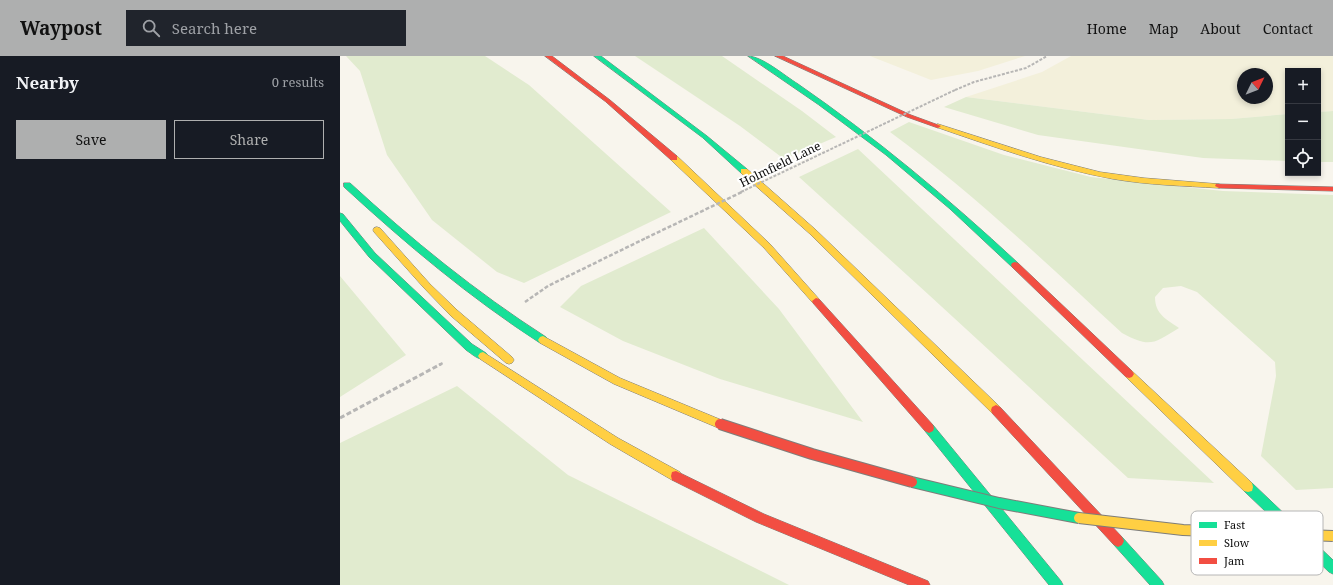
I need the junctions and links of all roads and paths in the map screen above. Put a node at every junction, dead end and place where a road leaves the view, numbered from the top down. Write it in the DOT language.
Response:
graph roads {
  1 [pos="548,56"];
  2 [pos="597,56"];
  3 [pos="752,56"];
  4 [pos="778,56"];
  5 [pos="1047,56"];
  6 [pos="340,175"];
  7 [pos="347,185"];
  8 [pos="1333,189"];
  9 [pos="340,216"];
  10 [pos="525,302"];
  11 [pos="443,362"];
  12 [pos="560,406"];
  13 [pos="340,418"];
  14 [pos="1273,511"];
  15 [pos="1191,531"];
  16 [pos="1323,536"];
  17 [pos="1333,536"];
  18 [pos="1323,558"];
  19 [pos="1333,568"];
  20 [pos="924,585"];
  21 [pos="1057,585"];
  22 [pos="1158,585"];
  1 -- 21 [label="highway"];
  2 -- 22 [label="highway"];
  3 -- 14 [label="highway"];
  4 -- 8 [label="highway"];
  5 -- 10 [label="path, Holmfield Lane, bridge"];
  6 -- 7 [label="highway"];
  7 -- 12 [label="highway"];
  7 -- 15 [label="highway, bridge"];
  9 -- 12 [label="highway"];
  11 -- 13 [label="path"];
  12 -- 20 [label="highway"];
  16 -- 17 [label="highway, bridge"];
  18 -- 19 [label="highway"];
}
